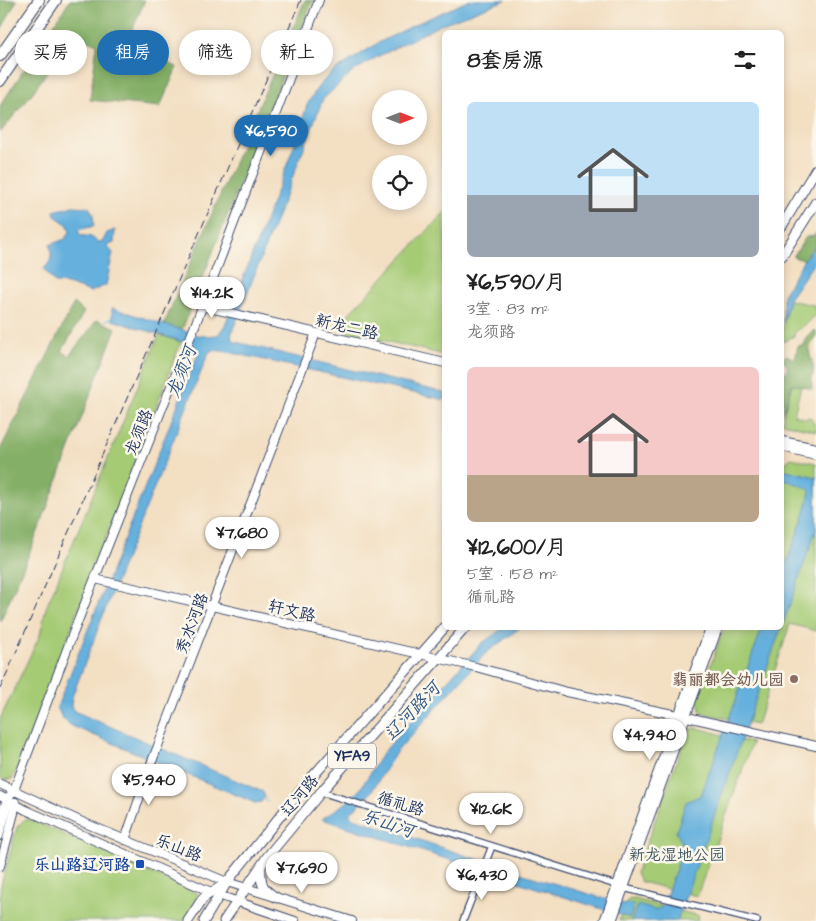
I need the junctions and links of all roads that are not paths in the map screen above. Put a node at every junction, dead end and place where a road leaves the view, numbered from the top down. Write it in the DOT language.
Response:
graph roads {
  1 [pos="39,0"];
  2 [pos="56,0"];
  3 [pos="319,0"];
  4 [pos="0,56"];
  5 [pos="0,81"];
  6 [pos="816,169"];
  7 [pos="816,202"];
  8 [pos="784,223"];
  9 [pos="784,253"];
  10 [pos="201,306"];
  11 [pos="316,333"];
  12 [pos="442,362"];
  13 [pos="784,441"];
  14 [pos="784,447"];
  15 [pos="816,448"];
  16 [pos="816,455"];
  17 [pos="95,579"];
  18 [pos="212,606"];
  19 [pos="443,630"];
  20 [pos="463,630"];
  21 [pos="709,630"];
  22 [pos="717,630"];
  23 [pos="421,654"];
  24 [pos="438,658"];
  25 [pos="683,716"];
  26 [pos="816,746"];
  27 [pos="0,784"];
  28 [pos="14,790"];
  29 [pos="321,792"];
  30 [pos="8,801"];
  31 [pos="0,818"];
  32 [pos="0,836"];
  33 [pos="125,840"];
  34 [pos="492,846"];
  35 [pos="262,865"];
  36 [pos="0,866"];
  37 [pos="228,882"];
  38 [pos="620,886"];
  39 [pos="245,889"];
  40 [pos="215,894"];
  41 [pos="277,898"];
  42 [pos="236,901"];
  43 [pos="188,921"];
  44 [pos="194,921"];
  45 [pos="204,921"];
  46 [pos="224,921"];
  47 [pos="228,921"];
  48 [pos="295,921"];
  49 [pos="352,921"];
  50 [pos="463,921"];
  51 [pos="607,921"];
  52 [pos="757,921"];
  1 -- 4 [label="highway"];
  2 -- 5 [label="highway"];
  3 -- 10 [label="street, 龙须路"];
  6 -- 8 [label="main road"];
  7 -- 9 [label="main road"];
  10 -- 11 [label="street, 新龙二路"];
  10 -- 17 [label="street, 龙须路"];
  11 -- 12 [label="street, 新龙二路"];
  11 -- 18 [label="street, 秀水河路"];
  13 -- 15 [label="street"];
  14 -- 16 [label="street"];
  17 -- 18 [label="street, 轩文路"];
  17 -- 28 [label="street, 龙须路"];
  18 -- 23 [label="street, 轩文路"];
  18 -- 33 [label="street, 秀水河路"];
  19 -- 23 [label="main road, 辽河路 / YFA9"];
  20 -- 24 [label="main road, 辽河路 / YFA9"];
  21 -- 25 [label="street"];
  22 -- 25 [label="street"];
  23 -- 24 [label="street, 轩文路"];
  23 -- 37 [label="main road, 辽河路 / YFA9"];
  24 -- 25 [label="street, 轩文路"];
  24 -- 29 [label="main road, 辽河路 / YFA9"];
  25 -- 26 [label="street"];
  25 -- 38 [label="street"];
  27 -- 28 [label="street, 乐山路"];
  28 -- 30 [label="street, 龙须路"];
  28 -- 33 [label="street, 乐山路"];
  29 -- 34 [label="street, 循礼路"];
  29 -- 35 [label="main road, 辽河路 / YFA9"];
  30 -- 31 [label="street, 龙须路"];
  30 -- 32 [label="street"];
  30 -- 36 [label="street, 龙须路"];
  30 -- 40 [label="street, 乐山路"];
  33 -- 37 [label="street, 乐山路"];
  34 -- 38 [label="street, 循礼路"];
  34 -- 50 [label="street"];
  35 -- 39 [label="main road, 辽河路 / YFA9"];
  35 -- 41 [label="main road"];
  37 -- 39 [label="street, 乐山路"];
  37 -- 40 [label="main road, 辽河路 / YFA9"];
  38 -- 51 [label="street"];
  38 -- 52 [label="street, 循礼路"];
  39 -- 41 [label="street, 乐山路"];
  39 -- 42 [label="main road, 辽河路 / YFA9"];
  40 -- 42 [label="street, 乐山路"];
  40 -- 43 [label="main road"];
  40 -- 44 [label="main road"];
  40 -- 45 [label="main road, 辽河路 / YFA9"];
  41 -- 49 [label="street, 乐山路"];
  42 -- 46 [label="main road, 辽河路 / YFA9"];
  42 -- 47 [label="main road"];
  42 -- 48 [label="street, 乐山路"];
}
